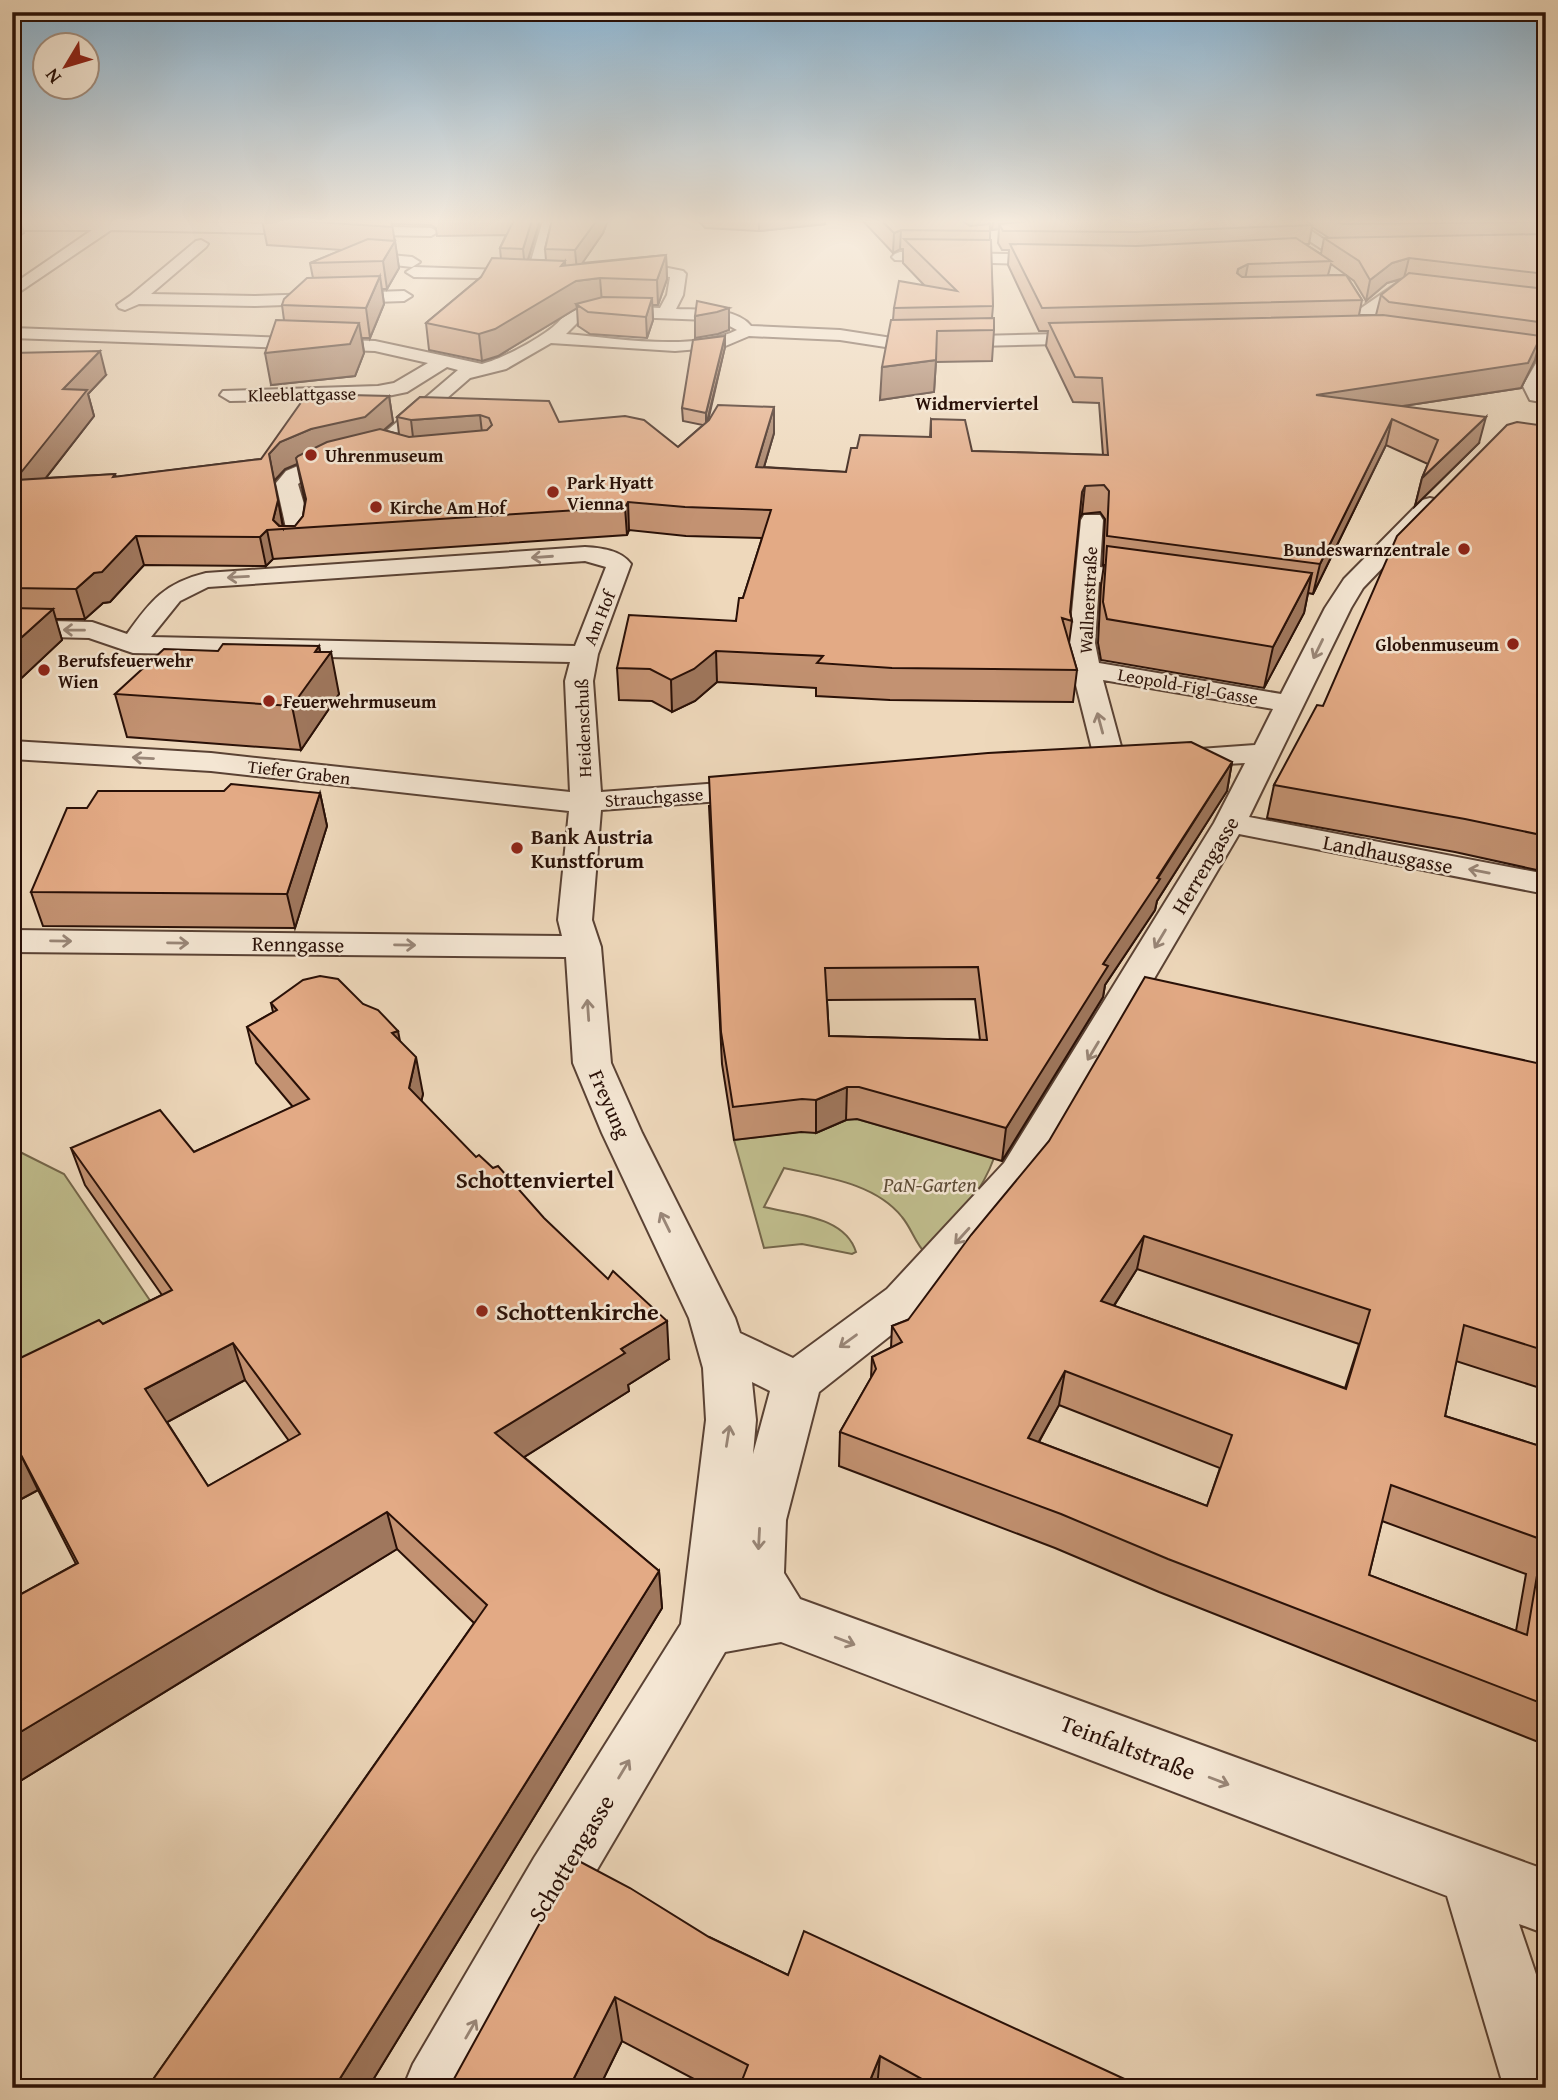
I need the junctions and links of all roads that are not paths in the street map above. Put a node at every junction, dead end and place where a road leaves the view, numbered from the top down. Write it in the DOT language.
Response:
graph roads {
  1 [pos="100,318"];
  2 [pos="572,318"];
  3 [pos="729,318"];
  4 [pos="745,331"];
  5 [pos="12,333"];
  6 [pos="68,335"];
  7 [pos="549,338"];
  8 [pos="1116,338"];
  9 [pos="282,340"];
  10 [pos="1468,344"];
  11 [pos="1546,354"];
  12 [pos="265,359"];
  13 [pos="443,362"];
  14 [pos="1545,362"];
  15 [pos="480,369"];
  16 [pos="247,377"];
  17 [pos="1542,396"];
  18 [pos="1444,491"];
  19 [pos="1092,520"];
  20 [pos="290,559"];
  21 [pos="1088,573"];
  22 [pos="1182,586"];
  23 [pos="1312,604"];
  24 [pos="1338,608"];
  25 [pos="12,628"];
  26 [pos="133,645"];
  27 [pos="585,654"];
  28 [pos="1086,669"];
  29 [pos="1291,704"];
  30 [pos="12,750"];
  31 [pos="1267,753"];
  32 [pos="783,787"];
  33 [pos="586,802"];
  34 [pos="1230,823"];
  35 [pos="1546,884"];
  36 [pos="12,940"];
  37 [pos="583,947"];
  38 [pos="722,1345"];
  39 [pos="797,1382"];
  40 [pos="781,1617"];
  41 [pos="708,1630"];
  42 [pos="1472,1876"];
  43 [pos="1546,1902"];
  44 [pos="437,2088"];
  45 [pos="1539,2088"];
  1 -- 6 [label="street"];
  2 -- 7 [label="street"];
  3 -- 4 [label="street"];
  4 -- 7 [label="street"];
  4 -- 8 [label="street"];
  5 -- 6 [label="street"];
  6 -- 9 [label="street"];
  7 -- 15 [label="street"];
  9 -- 12 [label="street, Kleeblattgasse"];
  9 -- 13 [label="street"];
  10 -- 11 [label="street"];
  13 -- 15 [label="street"];
  13 -- 16 [label="street, Kleeblattgasse"];
  14 -- 17 [label="street"];
  15 -- 20 [label="street"];
  18 -- 24 [label="street, Herrengasse"];
  19 -- 21 [label="street, Wallnerstraße"];
  20 -- 26 [label="street, Am Hof, one-way"];
  27 -- 20 [label="street, Am Hof, one-way"];
  21 -- 22 [label="street"];
  21 -- 28 [label="street, Wallnerstraße"];
  23 -- 24 [label="street"];
  24 -- 29 [label="street, Herrengasse, one-way"];
  26 -- 25 [label="street, one-way"];
  26 -- 27 [label="street, Am Hof"];
  27 -- 33 [label="street, Heidenschuß"];
  28 -- 29 [label="street, Leopold-Figl-Gasse"];
  31 -- 28 [label="street, Wallnerstraße, one-way"];
  29 -- 31 [label="street, Herrengasse"];
  33 -- 30 [label="street, Tiefer Graben, one-way"];
  31 -- 34 [label="street, Herrengasse"];
  32 -- 33 [label="street, Strauchgasse"];
  33 -- 37 [label="street, Freyung"];
  35 -- 34 [label="street, Landhausgasse, one-way"];
  34 -- 39 [label="street, Herrengasse, one-way"];
  36 -- 37 [label="street, Renngasse, one-way"];
  38 -- 37 [label="street, Freyung, one-way"];
  38 -- 39 [label="street"];
  41 -- 38 [label="street, Freyung, one-way"];
  39 -- 40 [label="street, one-way"];
  40 -- 41 [label="street"];
  40 -- 42 [label="street, Teinfaltstraße, one-way"];
  44 -- 41 [label="street, Schottengasse, one-way"];
  42 -- 43 [label="street, Teinfaltstraße"];
  42 -- 45 [label="street"];
}
